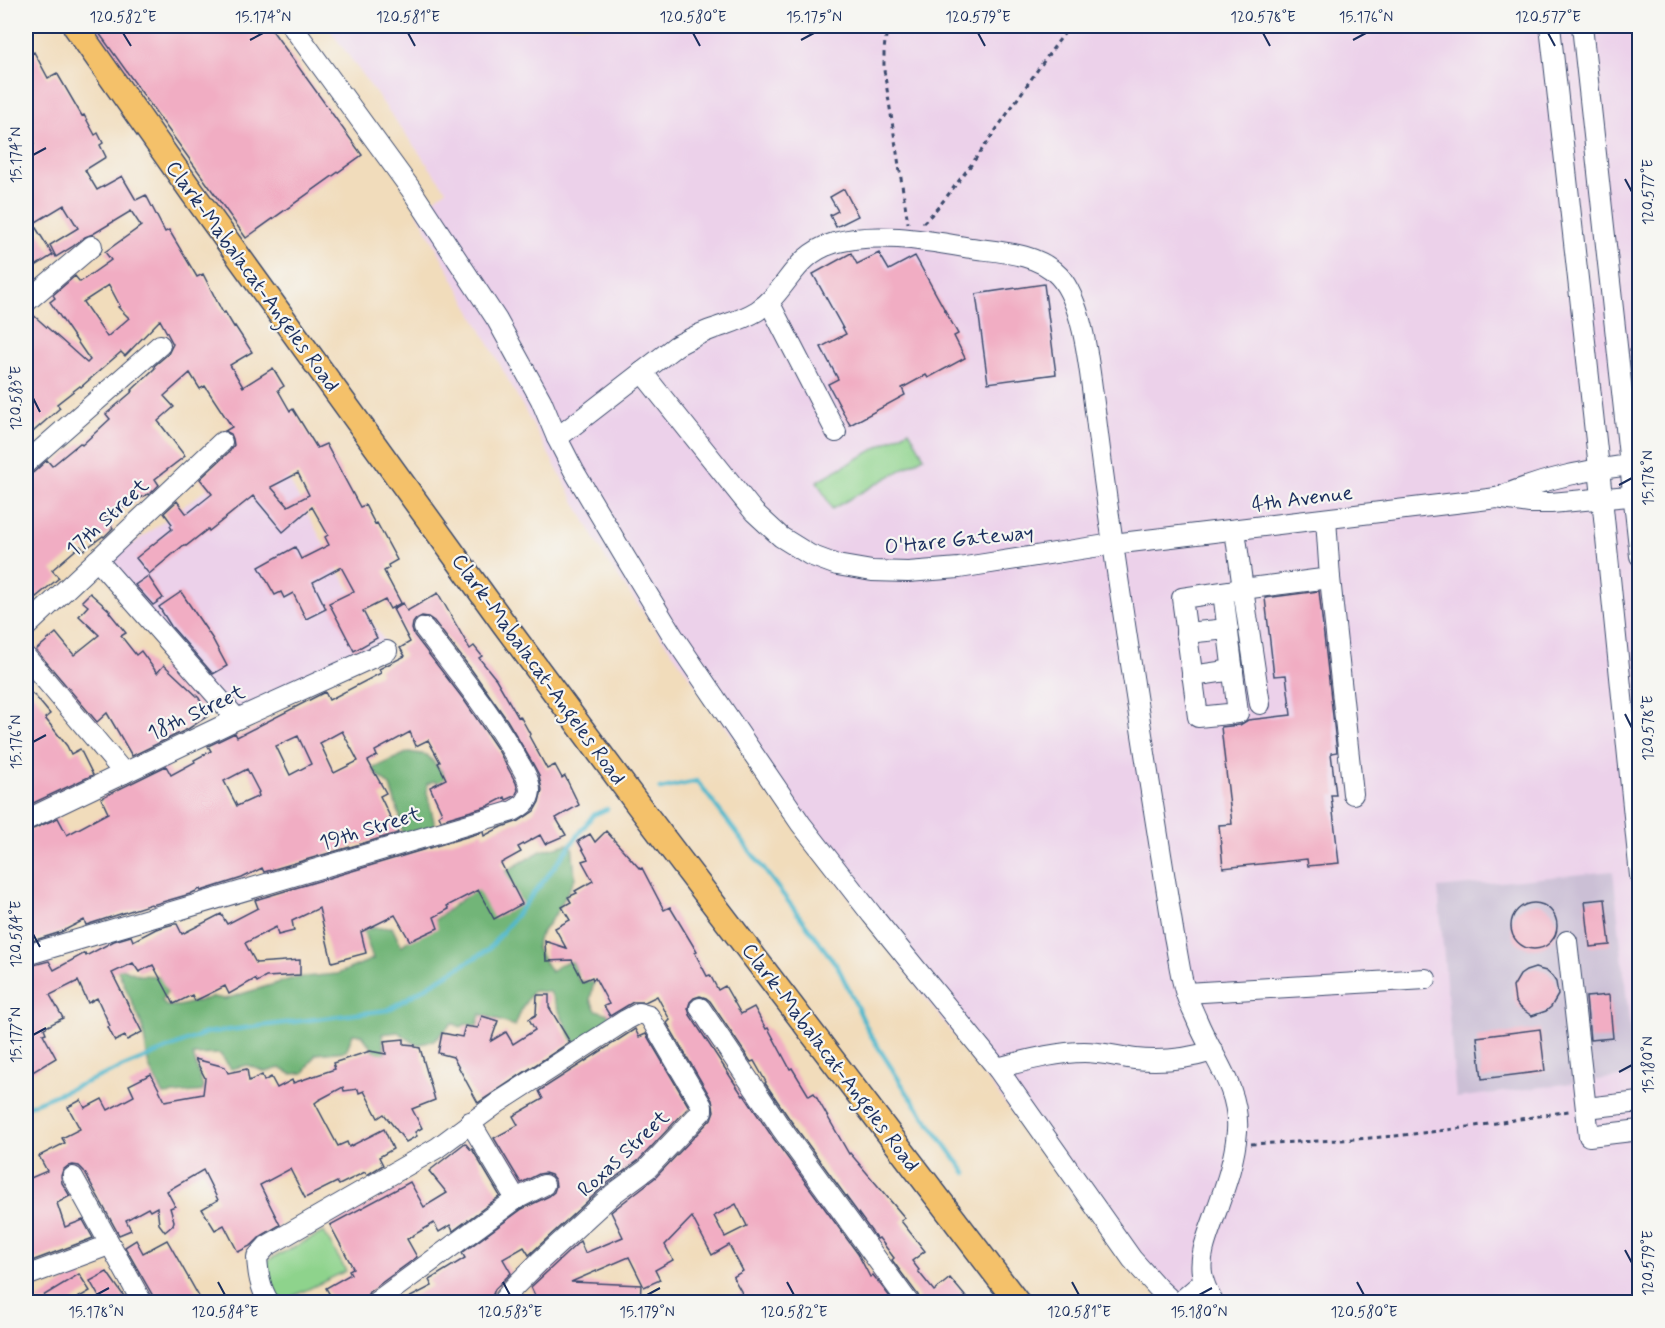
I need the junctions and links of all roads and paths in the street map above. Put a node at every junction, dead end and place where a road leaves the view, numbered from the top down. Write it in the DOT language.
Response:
graph roads {
  1 [pos="75,26"];
  2 [pos="292,26"];
  3 [pos="890,26"];
  4 [pos="1070,26"];
  5 [pos="1550,26"];
  6 [pos="1582,26"];
  7 [pos="908,240"];
  8 [pos="92,246"];
  9 [pos="26,302"];
  10 [pos="769,302"];
  11 [pos="160,345"];
  12 [pos="642,372"];
  13 [pos="836,432"];
  14 [pos="556,438"];
  15 [pos="222,442"];
  16 [pos="26,462"];
  17 [pos="1635,464"];
  18 [pos="1599,468"];
  19 [pos="1636,495"];
  20 [pos="1497,498"];
  21 [pos="1602,499"];
  22 [pos="1326,519"];
  23 [pos="1235,530"];
  24 [pos="1113,544"];
  25 [pos="1640,556"];
  26 [pos="97,560"];
  27 [pos="1330,578"];
  28 [pos="1243,589"];
  29 [pos="1223,592"];
  30 [pos="26,627"];
  31 [pos="424,628"];
  32 [pos="1228,628"];
  33 [pos="1186,633"];
  34 [pos="387,651"];
  35 [pos="26,657"];
  36 [pos="1233,670"];
  37 [pos="1192,676"];
  38 [pos="1260,704"];
  39 [pos="237,719"];
  40 [pos="124,773"];
  41 [pos="1353,794"];
  42 [pos="26,820"];
  43 [pos="1640,876"];
  44 [pos="1567,941"];
  45 [pos="26,956"];
  46 [pos="1426,980"];
  47 [pos="1186,993"];
  48 [pos="700,1008"];
  49 [pos="1213,1051"];
  50 [pos="997,1068"];
  51 [pos="1640,1102"];
  52 [pos="1586,1108"];
  53 [pos="470,1122"];
  54 [pos="1640,1130"];
  55 [pos="1235,1145"];
  56 [pos="73,1177"];
  57 [pos="544,1185"];
  58 [pos="516,1199"];
  59 [pos="109,1245"];
  60 [pos="26,1276"];
  61 [pos="1203,1282"];
  62 [pos="266,1298"];
  63 [pos="142,1302"];
  64 [pos="376,1302"];
  65 [pos="502,1302"];
  66 [pos="908,1302"];
  67 [pos="1017,1302"];
  68 [pos="1173,1302"];
  69 [pos="1180,1302"];
  70 [pos="1214,1302"];
  1 -- 67 [label="main road, Clark-Mabalacat-Angeles Road"];
  2 -- 14 [label="street"];
  3 -- 7 [label="path"];
  4 -- 7 [label="path"];
  5 -- 18 [label="street"];
  6 -- 17 [label="street"];
  7 -- 10 [label="street"];
  7 -- 24 [label="street"];
  8 -- 9 [label="street"];
  10 -- 12 [label="street"];
  10 -- 13 [label="street"];
  11 -- 16 [label="street"];
  12 -- 14 [label="street"];
  12 -- 24 [label="street, O'Hare Gateway"];
  14 -- 50 [label="street"];
  15 -- 26 [label="street, 17th Street"];
  17 -- 18 [label="street, 4th Avenue"];
  17 -- 19 [label="street"];
  18 -- 20 [label="street, 4th Avenue"];
  18 -- 21 [label="street"];
  19 -- 21 [label="street, 4th Avenue"];
  19 -- 25 [label="street"];
  20 -- 21 [label="street, 4th Avenue"];
  20 -- 22 [label="street, 4th Avenue"];
  21 -- 43 [label="street"];
  22 -- 23 [label="street, 4th Avenue"];
  22 -- 27 [label="street"];
  23 -- 24 [label="street, 4th Avenue"];
  23 -- 28 [label="street"];
  24 -- 47 [label="street"];
  26 -- 30 [label="street, 17th Street"];
  26 -- 39 [label="street"];
  27 -- 28 [label="street"];
  27 -- 41 [label="street"];
  28 -- 29 [label="street"];
  28 -- 38 [label="street"];
  29 -- 32 [label="street"];
  29 -- 33 [label="street"];
  31 -- 45 [label="street, 19th Street"];
  32 -- 33 [label="street"];
  32 -- 36 [label="street"];
  33 -- 37 [label="street"];
  34 -- 39 [label="street, 18th Street"];
  35 -- 40 [label="street"];
  36 -- 37 [label="street"];
  36 -- 37 [label="street"];
  39 -- 40 [label="street, 18th Street"];
  40 -- 42 [label="street, 18th Street"];
  44 -- 52 [label="street"];
  46 -- 47 [label="street"];
  47 -- 49 [label="street"];
  48 -- 66 [label="street"];
  49 -- 50 [label="street"];
  49 -- 55 [label="street"];
  50 -- 68 [label="street"];
  51 -- 52 [label="street"];
  52 -- 54 [label="street"];
  52 -- 55 [label="path"];
  53 -- 58 [label="street"];
  53 -- 62 [label="street"];
  53 -- 65 [label="street, Roxas Street"];
  55 -- 61 [label="street"];
  56 -- 59 [label="street"];
  57 -- 58 [label="street"];
  58 -- 64 [label="street"];
  59 -- 60 [label="street"];
  59 -- 63 [label="street"];
  61 -- 69 [label="street"];
  61 -- 70 [label="street"];
}
